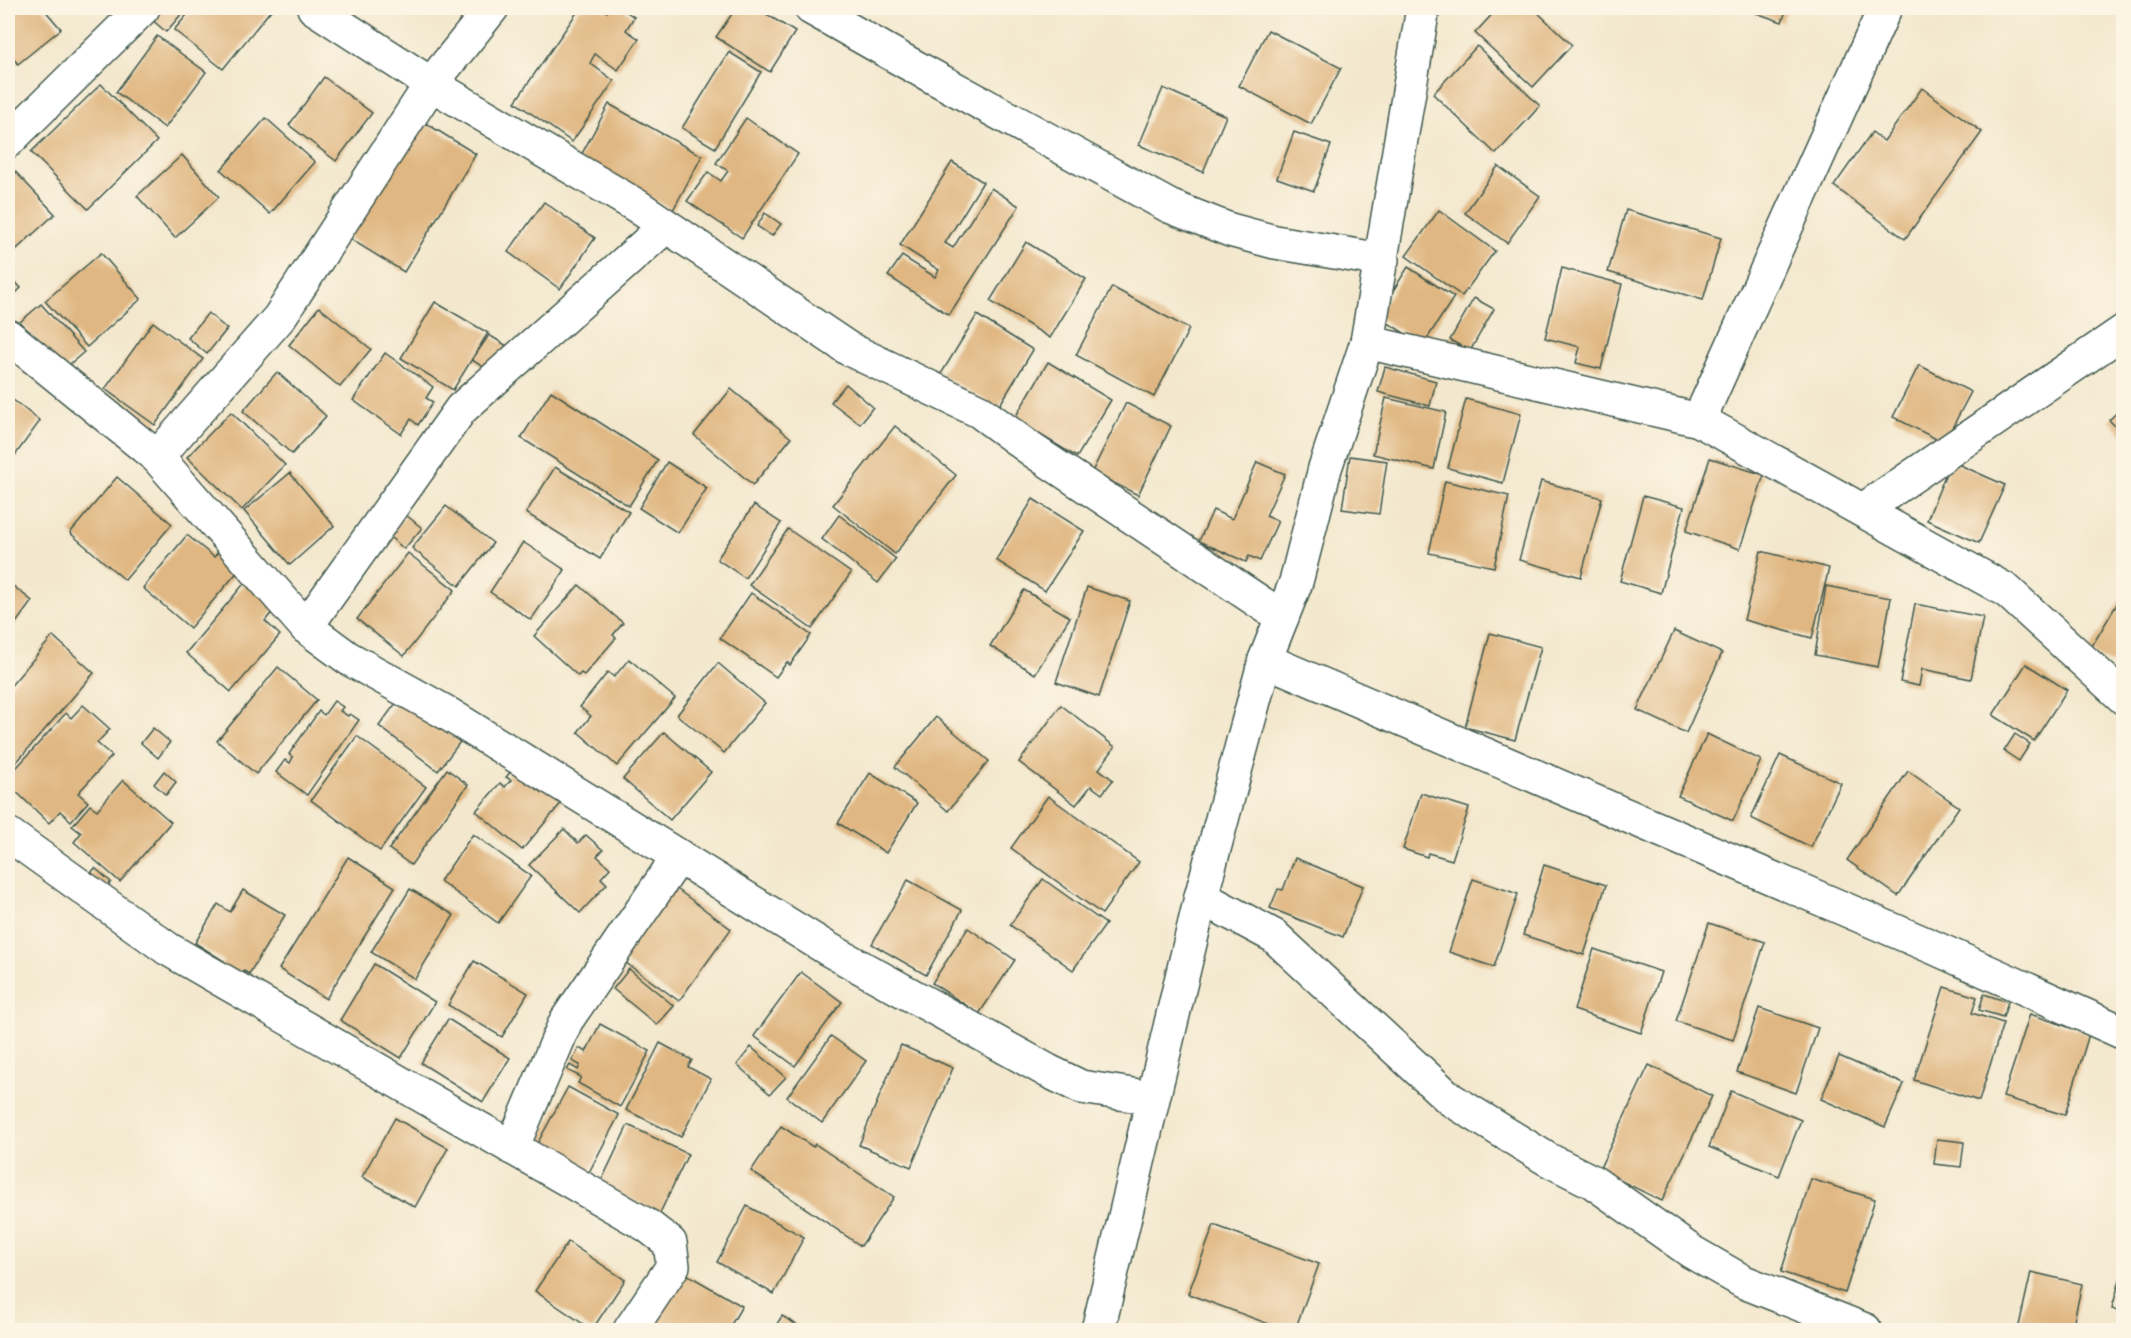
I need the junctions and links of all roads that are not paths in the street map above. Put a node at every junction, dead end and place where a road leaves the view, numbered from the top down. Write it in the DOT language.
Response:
graph roads {
  1 [pos="143,8"];
  2 [pos="314,8"];
  3 [pos="492,8"];
  4 [pos="811,8"];
  5 [pos="1423,8"];
  6 [pos="1885,8"];
  7 [pos="431,84"];
  8 [pos="8,141"];
  9 [pos="666,226"];
  10 [pos="1382,260"];
  11 [pos="2124,331"];
  12 [pos="8,336"];
  13 [pos="1367,342"];
  14 [pos="1699,420"];
  15 [pos="157,457"];
  16 [pos="1863,510"];
  17 [pos="1282,617"];
  18 [pos="306,627"];
  19 [pos="1265,660"];
  20 [pos="2124,698"];
  21 [pos="8,834"];
  22 [pos="679,856"];
  23 [pos="1201,897"];
  24 [pos="2124,1033"];
  25 [pos="1152,1098"];
  26 [pos="512,1148"];
  27 [pos="630,1330"];
  28 [pos="1098,1330"];
  29 [pos="1865,1330"];
  1 -- 8 [label="street"];
  2 -- 7 [label="street"];
  3 -- 7 [label="street"];
  4 -- 10 [label="street"];
  5 -- 10 [label="street"];
  6 -- 14 [label="street"];
  7 -- 9 [label="street"];
  7 -- 15 [label="street"];
  9 -- 17 [label="street"];
  9 -- 18 [label="street"];
  10 -- 13 [label="street"];
  11 -- 16 [label="street"];
  12 -- 15 [label="street"];
  13 -- 14 [label="street"];
  13 -- 17 [label="street"];
  14 -- 16 [label="street"];
  15 -- 18 [label="street"];
  16 -- 20 [label="street"];
  17 -- 19 [label="street"];
  18 -- 22 [label="street"];
  19 -- 23 [label="street"];
  19 -- 24 [label="street"];
  21 -- 26 [label="street"];
  22 -- 25 [label="street"];
  22 -- 26 [label="street"];
  23 -- 25 [label="street"];
  23 -- 29 [label="street"];
  25 -- 28 [label="street"];
  26 -- 27 [label="street"];
}
